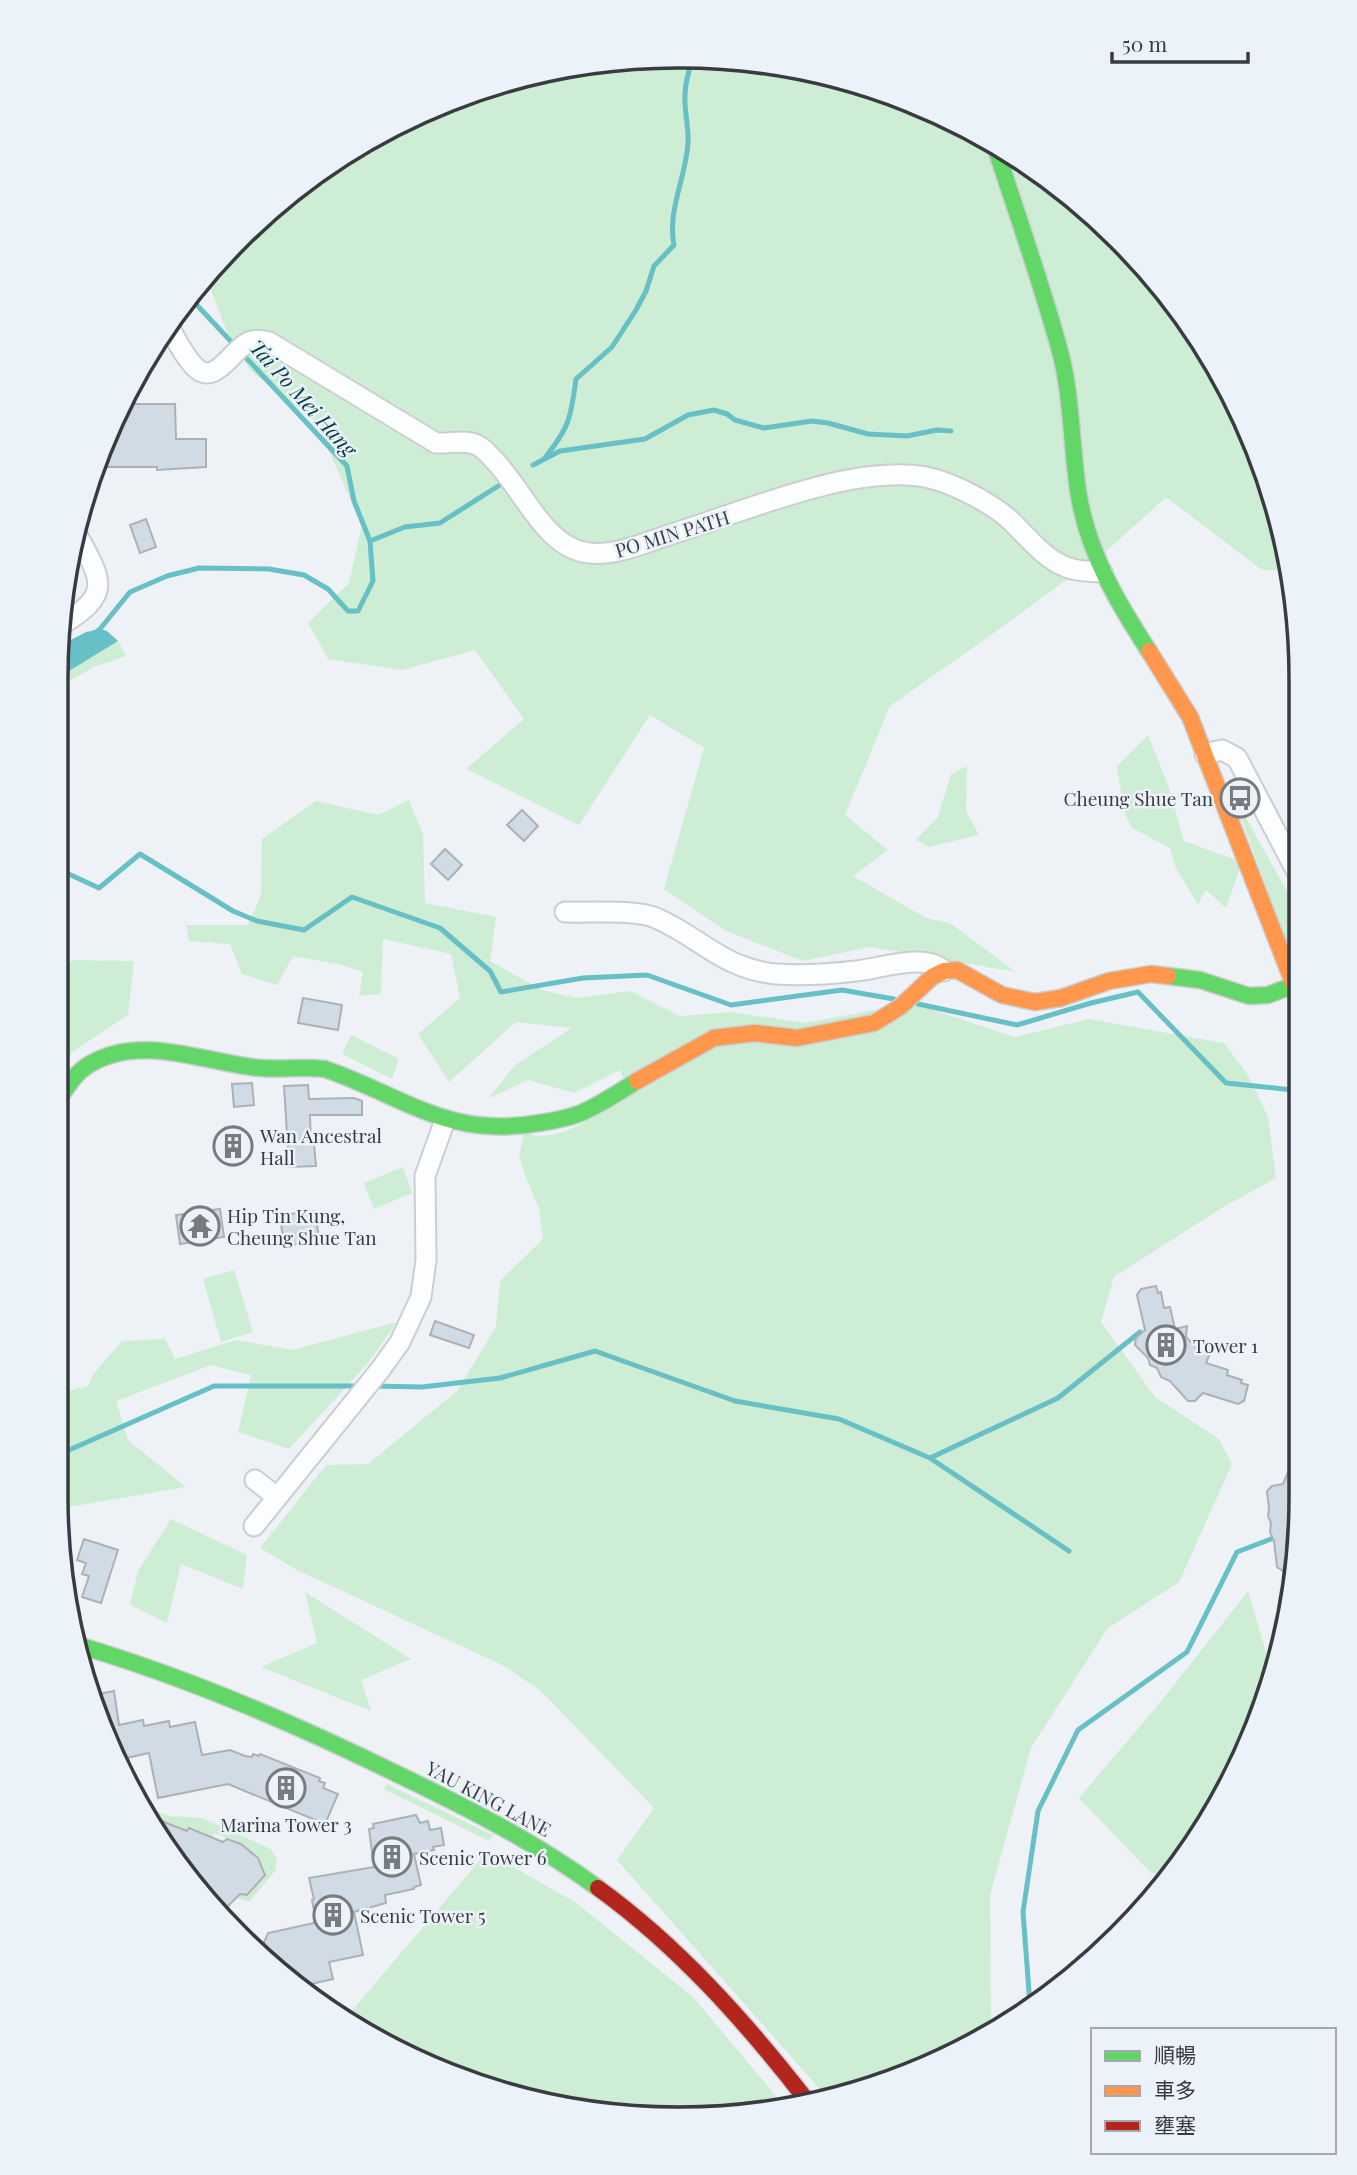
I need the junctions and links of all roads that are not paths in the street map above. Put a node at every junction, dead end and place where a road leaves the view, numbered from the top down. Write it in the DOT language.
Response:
graph roads {
  1 [pos="999,159"];
  2 [pos="174,335"];
  3 [pos="83,546"];
  4 [pos="1102,572"];
  5 [pos="72,618"];
  6 [pos="1205,754"];
  7 [pos="1289,857"];
  8 [pos="565,912"];
  9 [pos="1289,972"];
  10 [pos="935,976"];
  11 [pos="1289,991"];
  12 [pos="68,1086"];
  13 [pos="444,1120"];
  14 [pos="255,1480"];
  15 [pos="277,1497"];
  16 [pos="254,1526"];
  17 [pos="88,1649"];
  18 [pos="802,2094"];
  1 -- 4 [label="street"];
  2 -- 4 [label="street, PO MIN PATH"];
  3 -- 5 [label="street"];
  4 -- 6 [label="street"];
  6 -- 7 [label="street"];
  6 -- 9 [label="street"];
  8 -- 10 [label="street"];
  10 -- 11 [label="street"];
  10 -- 13 [label="street"];
  12 -- 13 [label="street"];
  13 -- 15 [label="street"];
  14 -- 15 [label="street"];
  15 -- 16 [label="street"];
  17 -- 18 [label="street, YAU KING LANE"];
}
